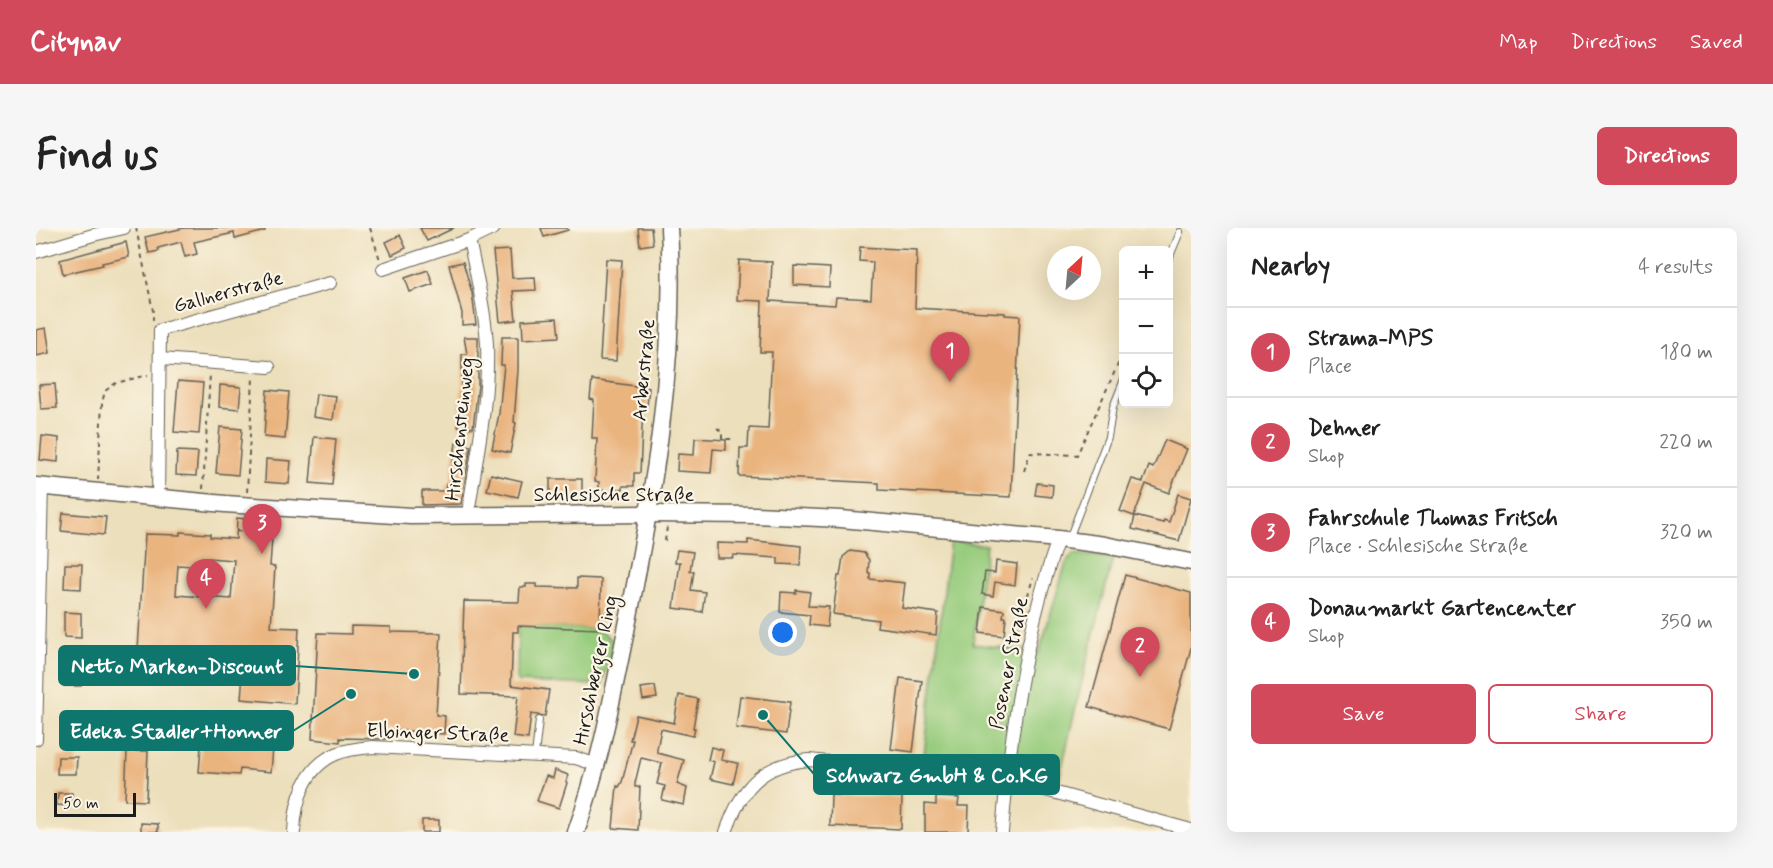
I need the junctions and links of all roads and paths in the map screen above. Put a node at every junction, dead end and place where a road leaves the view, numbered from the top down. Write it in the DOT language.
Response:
graph roads {
  1 [pos="124,228"];
  2 [pos="136,228"];
  3 [pos="370,228"];
  4 [pos="494,228"];
  5 [pos="676,228"];
  6 [pos="1180,232"];
  7 [pos="669,236"];
  8 [pos="469,240"];
  9 [pos="1173,249"];
  10 [pos="36,252"];
  11 [pos="383,269"];
  12 [pos="330,283"];
  13 [pos="153,326"];
  14 [pos="1123,354"];
  15 [pos="160,359"];
  16 [pos="210,363"];
  17 [pos="254,366"];
  18 [pos="269,367"];
  19 [pos="159,373"];
  20 [pos="1119,391"];
  21 [pos="717,428"];
  22 [pos="734,439"];
  23 [pos="1024,471"];
  24 [pos="98,483"];
  25 [pos="39,486"];
  26 [pos="203,494"];
  27 [pos="247,497"];
  28 [pos="158,498"];
  29 [pos="648,514"];
  30 [pos="470,516"];
  31 [pos="667,527"];
  32 [pos="236,531"];
  33 [pos="259,533"];
  34 [pos="1064,540"];
  35 [pos="665,542"];
  36 [pos="1191,562"];
  37 [pos="37,579"];
  38 [pos="539,720"];
  39 [pos="36,739"];
  40 [pos="535,756"];
  41 [pos="597,765"];
  42 [pos="1006,780"];
  43 [pos="1191,830"];
  44 [pos="294,832"];
  45 [pos="576,832"];
  46 [pos="726,832"];
  47 [pos="1002,832"];
  1 -- 10 [label="street"];
  2 -- 13 [label="path"];
  3 -- 11 [label="path"];
  4 -- 8 [label="street"];
  5 -- 7 [label="street"];
  6 -- 9 [label="lane"];
  7 -- 29 [label="street, Arberstraße"];
  8 -- 11 [label="street"];
  8 -- 30 [label="street, Hirschensteinweg"];
  12 -- 15 [label="street, Gallnerstraße"];
  14 -- 23 [label="path"];
  15 -- 16 [label="street"];
  15 -- 19 [label="street, Gallnerstraße"];
  16 -- 17 [label="street"];
  16 -- 26 [label="path"];
  17 -- 18 [label="street"];
  17 -- 27 [label="path"];
  19 -- 24 [label="path"];
  19 -- 28 [label="street, Gallnerstraße"];
  20 -- 34 [label="lane"];
  21 -- 22 [label="path"];
  25 -- 28 [label="street, Schlesische Straße"];
  25 -- 37 [label="street"];
  28 -- 30 [label="street, Schlesische Straße"];
  29 -- 30 [label="street, Schlesische Straße"];
  29 -- 34 [label="street, Schlesische Straße"];
  29 -- 41 [label="street, Hirschberger Ring"];
  31 -- 35 [label="path"];
  32 -- 33 [label="path"];
  34 -- 36 [label="street, Schlesische Straße"];
  34 -- 42 [label="street, Posener Straße"];
  37 -- 39 [label="street"];
  38 -- 40 [label="lane"];
  40 -- 41 [label="street, Elbinger Straße"];
  40 -- 44 [label="street, Elbinger Straße"];
  41 -- 45 [label="street, Hirschberger Ring"];
  42 -- 43 [label="street"];
  42 -- 46 [label="street"];
  42 -- 47 [label="street, Posener Straße"];
}
